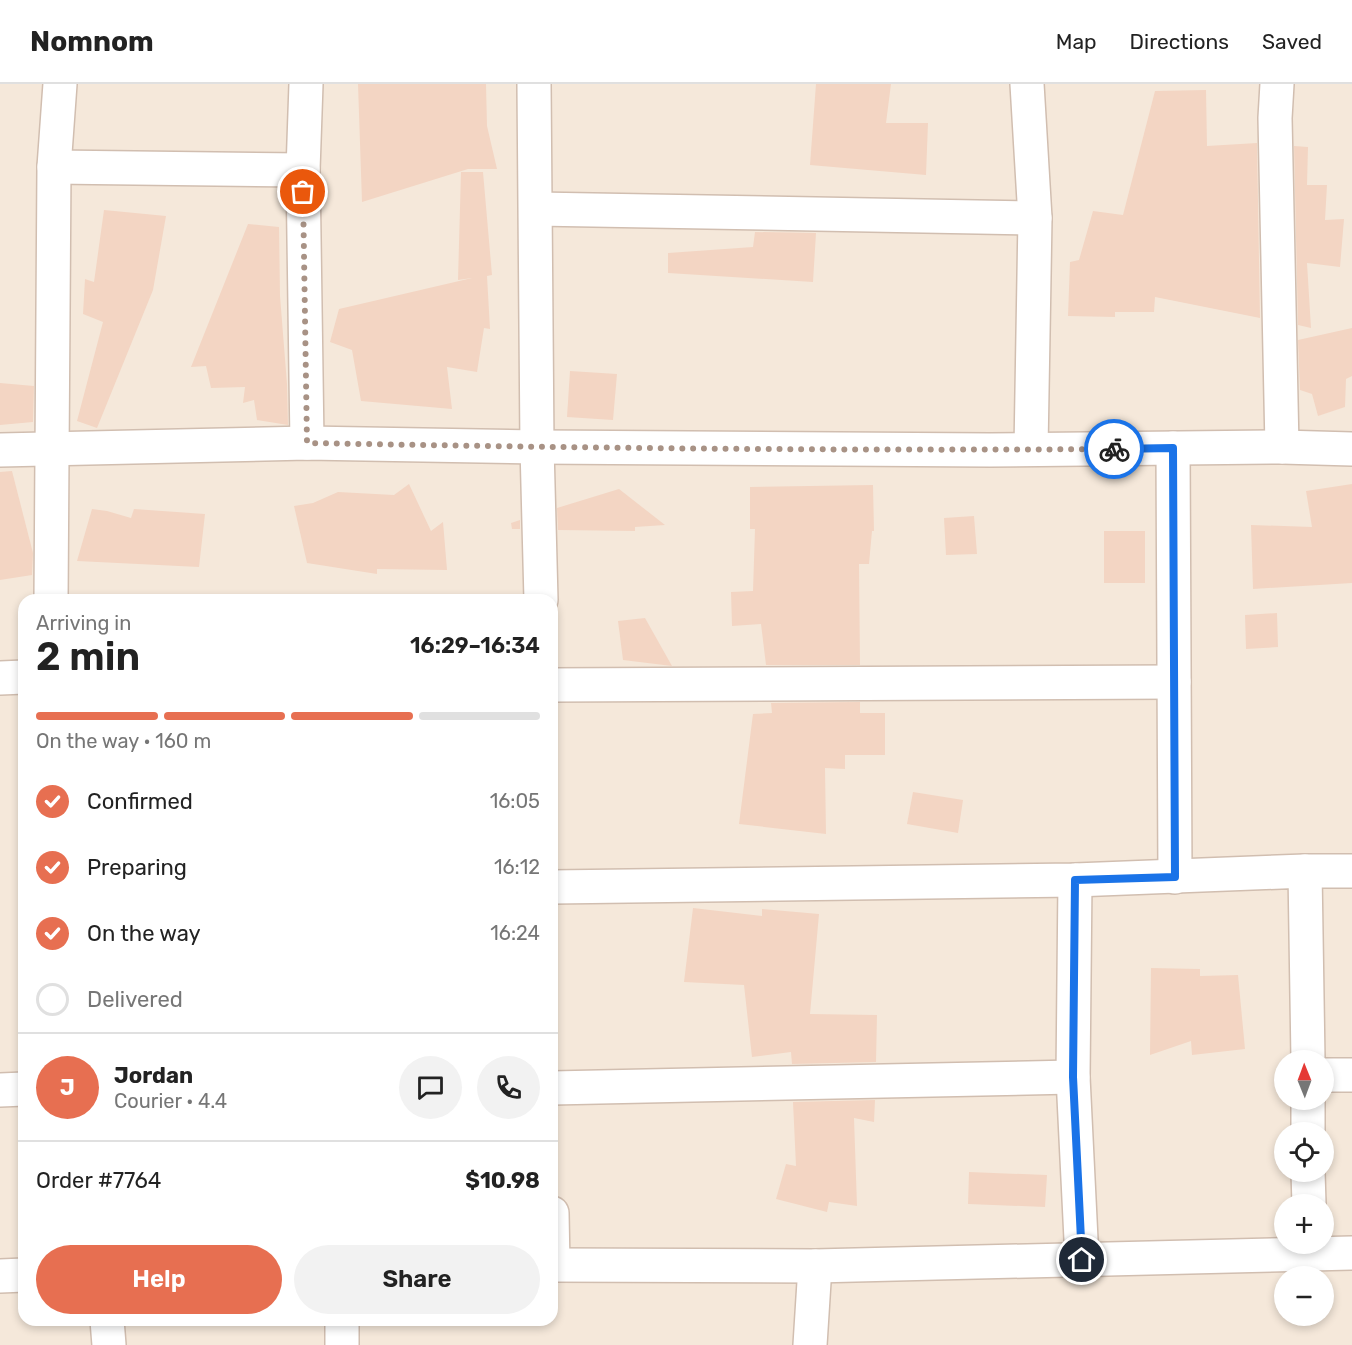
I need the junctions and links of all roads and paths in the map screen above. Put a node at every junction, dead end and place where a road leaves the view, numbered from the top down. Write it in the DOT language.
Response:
graph roads {
  1 [pos="60,84"];
  2 [pos="306,84"];
  3 [pos="534,84"];
  4 [pos="1027,84"];
  5 [pos="1277,84"];
  6 [pos="54,167"];
  7 [pos="303,170"];
  8 [pos="536,209"];
  9 [pos="1035,218"];
  10 [pos="307,443"];
  11 [pos="537,447"];
  12 [pos="1282,447"];
  13 [pos="52,448"];
  14 [pos="1173,448"];
  15 [pos="1031,449"];
  16 [pos="1352,449"];
  17 [pos="0,450"];
  18 [pos="51,594"];
  19 [pos="541,594"];
  20 [pos="18,677"];
  21 [pos="0,678"];
  22 [pos="1174,682"];
  23 [pos="558,685"];
  24 [pos="1305,871"];
  25 [pos="1352,871"];
  26 [pos="1175,877"];
  27 [pos="1075,880"];
  28 [pos="558,887"];
  29 [pos="1308,1050"];
  30 [pos="1334,1075"];
  31 [pos="1352,1075"];
  32 [pos="1073,1077"];
  33 [pos="558,1088"];
  34 [pos="18,1089"];
  35 [pos="0,1090"];
  36 [pos="1274,1251"];
  37 [pos="1334,1251"];
  38 [pos="1352,1253"];
  39 [pos="1082,1260"];
  40 [pos="558,1265"];
  41 [pos="814,1266"];
  42 [pos="18,1275"];
  43 [pos="0,1276"];
  44 [pos="107,1326"];
  45 [pos="342,1326"];
  46 [pos="109,1345"];
  47 [pos="342,1345"];
  48 [pos="810,1345"];
  1 -- 6 [label="street"];
  2 -- 7 [label="street"];
  3 -- 8 [label="street"];
  4 -- 9 [label="street"];
  5 -- 12 [label="street"];
  6 -- 7 [label="street"];
  6 -- 13 [label="street"];
  7 -- 10 [label="street"];
  8 -- 9 [label="street"];
  8 -- 11 [label="street"];
  9 -- 15 [label="street"];
  10 -- 11 [label="street"];
  10 -- 13 [label="street"];
  11 -- 15 [label="street"];
  11 -- 19 [label="street"];
  12 -- 14 [label="street"];
  12 -- 16 [label="street"];
  13 -- 17 [label="street"];
  13 -- 18 [label="street"];
  14 -- 15 [label="street"];
  14 -- 22 [label="street"];
  20 -- 21 [label="street"];
  22 -- 23 [label="street"];
  22 -- 26 [label="street"];
  24 -- 25 [label="street"];
  24 -- 26 [label="street"];
  24 -- 29 [label="street"];
  26 -- 27 [label="street"];
  27 -- 28 [label="street"];
  27 -- 32 [label="street"];
  30 -- 31 [label="street"];
  32 -- 33 [label="street"];
  32 -- 39 [label="street"];
  34 -- 35 [label="street"];
  36 -- 39 [label="street"];
  37 -- 38 [label="street"];
  39 -- 41 [label="street"];
  40 -- 41 [label="street"];
  41 -- 48 [label="street"];
  42 -- 43 [label="street"];
  44 -- 46 [label="street"];
  45 -- 47 [label="street"];
}
